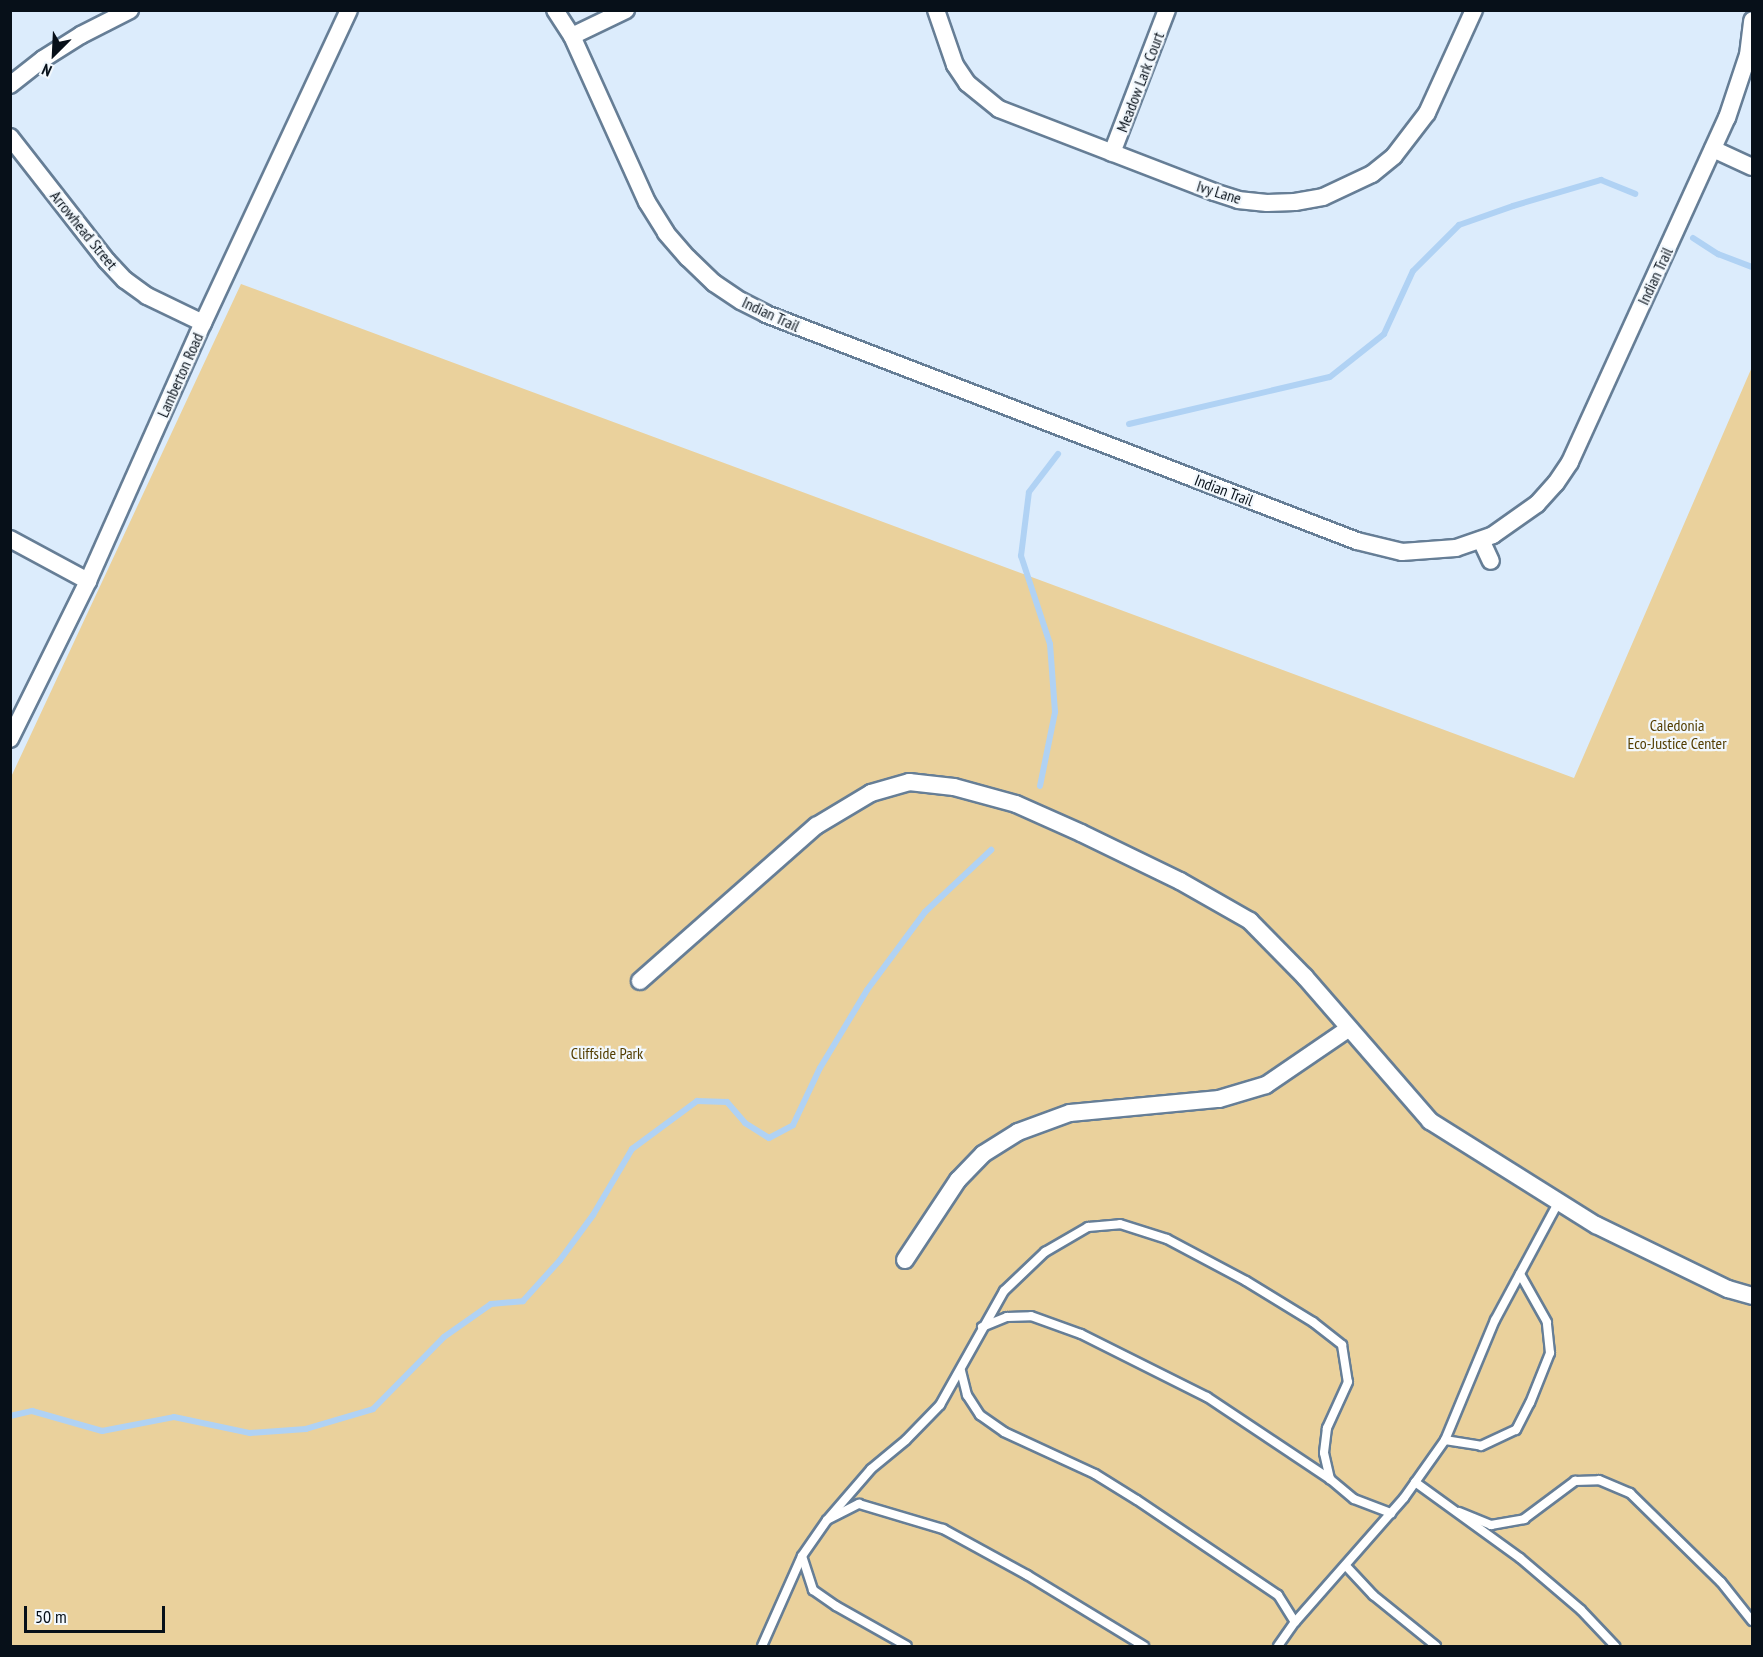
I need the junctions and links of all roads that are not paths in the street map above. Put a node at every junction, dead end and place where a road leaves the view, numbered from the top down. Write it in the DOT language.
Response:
graph roads {
  1 [pos="130,10"];
  2 [pos="349,10"];
  3 [pos="555,10"];
  4 [pos="626,10"];
  5 [pos="936,10"];
  6 [pos="1167,10"];
  7 [pos="1474,10"];
  8 [pos="1752,20"];
  9 [pos="572,36"];
  10 [pos="11,83"];
  11 [pos="10,137"];
  12 [pos="1713,149"];
  13 [pos="1112,153"];
  14 [pos="1752,167"];
  15 [pos="203,323"];
  16 [pos="10,539"];
  17 [pos="1482,540"];
  18 [pos="1491,561"];
  19 [pos="88,581"];
  20 [pos="10,738"];
  21 [pos="640,981"];
  22 [pos="1348,1029"];
  23 [pos="1558,1201"];
  24 [pos="905,1260"];
  25 [pos="1520,1274"];
  26 [pos="1752,1296"];
  27 [pos="982,1327"];
  28 [pos="961,1371"];
  29 [pos="1445,1440"];
  30 [pos="1330,1479"];
  31 [pos="1415,1482"];
  32 [pos="1459,1512"];
  33 [pos="1391,1513"];
  34 [pos="827,1520"];
  35 [pos="802,1556"];
  36 [pos="1346,1566"];
  37 [pos="1752,1621"];
  38 [pos="1295,1623"];
  39 [pos="762,1647"];
  40 [pos="907,1647"];
  41 [pos="1144,1647"];
  42 [pos="1278,1647"];
  43 [pos="1436,1647"];
  44 [pos="1615,1647"];
  1 -- 10 [label="street"];
  2 -- 15 [label="street, Lamberton Road"];
  3 -- 9 [label="street, Indian Trail"];
  4 -- 9 [label="street"];
  5 -- 13 [label="street, Ivy Lane"];
  6 -- 13 [label="street, Meadow Lark Court"];
  7 -- 13 [label="street, Ivy Lane"];
  8 -- 12 [label="street, Indian Trail"];
  9 -- 17 [label="street, Indian Trail"];
  11 -- 15 [label="street, Arrowhead Street"];
  12 -- 14 [label="street"];
  12 -- 17 [label="street, Indian Trail"];
  15 -- 19 [label="street, Lamberton Road"];
  16 -- 19 [label="street"];
  17 -- 18 [label="street"];
  19 -- 20 [label="street, Lamberton Road"];
  21 -- 22 [label="street"];
  22 -- 23 [label="street"];
  22 -- 24 [label="street"];
  23 -- 25 [label="lane"];
  23 -- 26 [label="street"];
  25 -- 29 [label="lane"];
  25 -- 29 [label="lane"];
  27 -- 28 [label="lane"];
  27 -- 30 [label="lane"];
  27 -- 30 [label="lane"];
  28 -- 34 [label="lane"];
  28 -- 38 [label="lane"];
  29 -- 31 [label="lane"];
  30 -- 33 [label="lane"];
  31 -- 32 [label="lane"];
  31 -- 33 [label="lane"];
  32 -- 37 [label="lane"];
  32 -- 44 [label="lane"];
  33 -- 36 [label="lane"];
  34 -- 35 [label="lane"];
  34 -- 41 [label="lane"];
  35 -- 39 [label="lane"];
  35 -- 40 [label="lane"];
  36 -- 38 [label="lane"];
  36 -- 43 [label="lane"];
  38 -- 42 [label="lane"];
}
